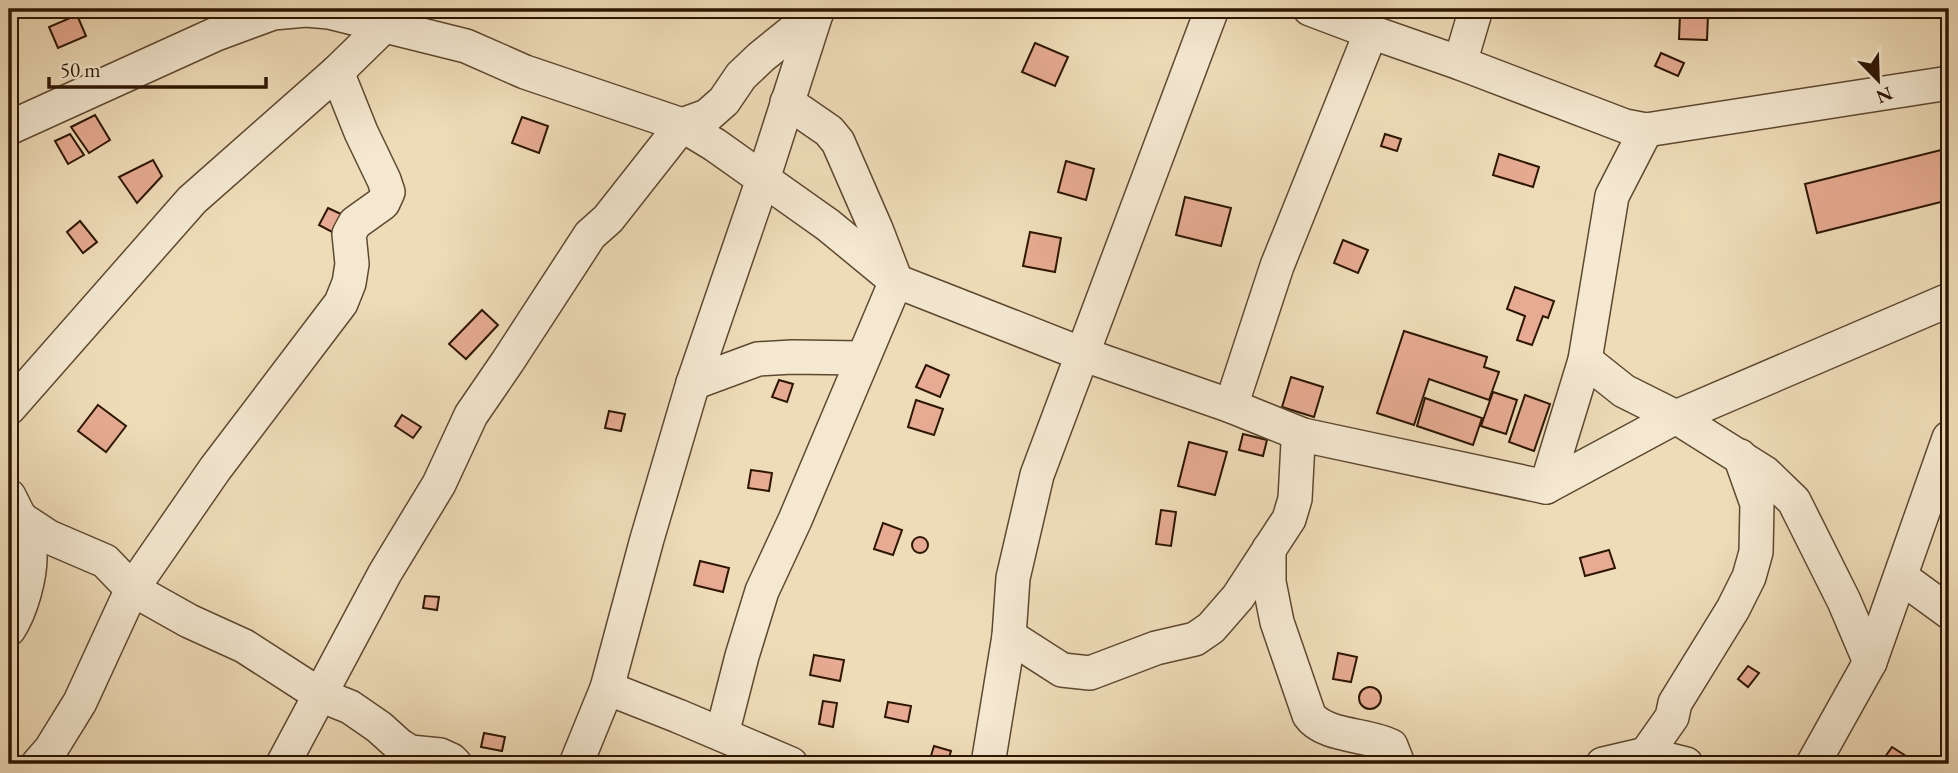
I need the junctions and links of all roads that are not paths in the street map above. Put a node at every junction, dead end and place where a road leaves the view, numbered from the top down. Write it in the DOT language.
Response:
graph roads {
  1 [pos="1212,9"];
  2 [pos="1310,9"];
  3 [pos="1476,9"];
  4 [pos="818,10"];
  5 [pos="265,11"];
  6 [pos="384,26"];
  7 [pos="1371,32"];
  8 [pos="1460,63"];
  9 [pos="337,72"];
  10 [pos="1949,83"];
  11 [pos="787,102"];
  12 [pos="682,125"];
  13 [pos="9,128"];
  14 [pos="1646,130"];
  15 [pos="763,179"];
  16 [pos="896,281"];
  17 [pos="1949,300"];
  18 [pos="1082,354"];
  19 [pos="863,358"];
  20 [pos="1585,360"];
  21 [pos="693,383"];
  22 [pos="1231,406"];
  23 [pos="9,408"];
  24 [pos="1676,417"];
  25 [pos="1303,435"];
  26 [pos="1949,438"];
  27 [pos="1740,456"];
  28 [pos="1546,487"];
  29 [pos="16,508"];
  30 [pos="1269,549"];
  31 [pos="1901,577"];
  32 [pos="132,590"];
  33 [pos="1949,612"];
  34 [pos="9,629"];
  35 [pos="1009,636"];
  36 [pos="1870,662"];
  37 [pos="607,688"];
  38 [pos="320,695"];
  39 [pos="1672,717"];
  40 [pos="722,734"];
  41 [pos="1646,754"];
  42 [pos="51,759"];
  43 [pos="283,764"];
  44 [pos="455,764"];
  45 [pos="576,764"];
  46 [pos="791,764"];
  47 [pos="988,764"];
  48 [pos="1398,764"];
  49 [pos="1603,764"];
  50 [pos="1686,764"];
  51 [pos="1813,764"];
  1 -- 18 [label="street"];
  2 -- 7 [label="street"];
  3 -- 8 [label="street"];
  4 -- 11 [label="street"];
  4 -- 12 [label="street"];
  5 -- 6 [label="street"];
  5 -- 13 [label="street"];
  6 -- 9 [label="street"];
  6 -- 12 [label="street"];
  7 -- 8 [label="street"];
  7 -- 22 [label="street"];
  8 -- 14 [label="street"];
  9 -- 23 [label="street"];
  9 -- 32 [label="street"];
  10 -- 14 [label="street"];
  11 -- 15 [label="street"];
  11 -- 16 [label="street"];
  12 -- 15 [label="street"];
  12 -- 38 [label="street"];
  14 -- 20 [label="street"];
  15 -- 16 [label="street"];
  15 -- 21 [label="street"];
  16 -- 18 [label="street"];
  16 -- 19 [label="street"];
  17 -- 24 [label="street"];
  18 -- 22 [label="street"];
  18 -- 35 [label="street"];
  19 -- 21 [label="street"];
  19 -- 40 [label="street"];
  20 -- 24 [label="street"];
  20 -- 28 [label="street"];
  21 -- 37 [label="street"];
  22 -- 25 [label="street"];
  24 -- 27 [label="street"];
  24 -- 28 [label="street"];
  25 -- 28 [label="street"];
  25 -- 30 [label="street"];
  26 -- 31 [label="street"];
  27 -- 36 [label="street"];
  27 -- 39 [label="street"];
  29 -- 32 [label="street"];
  29 -- 34 [label="street"];
  30 -- 35 [label="street"];
  30 -- 48 [label="street"];
  31 -- 33 [label="street"];
  31 -- 36 [label="street"];
  32 -- 38 [label="street"];
  32 -- 42 [label="street"];
  35 -- 47 [label="street"];
  36 -- 51 [label="street"];
  37 -- 40 [label="street"];
  37 -- 45 [label="street"];
  38 -- 43 [label="street"];
  38 -- 44 [label="street"];
  39 -- 41 [label="street"];
  39 -- 50 [label="street"];
  40 -- 46 [label="street"];
  41 -- 49 [label="street"];
  41 -- 50 [label="street"];
}
